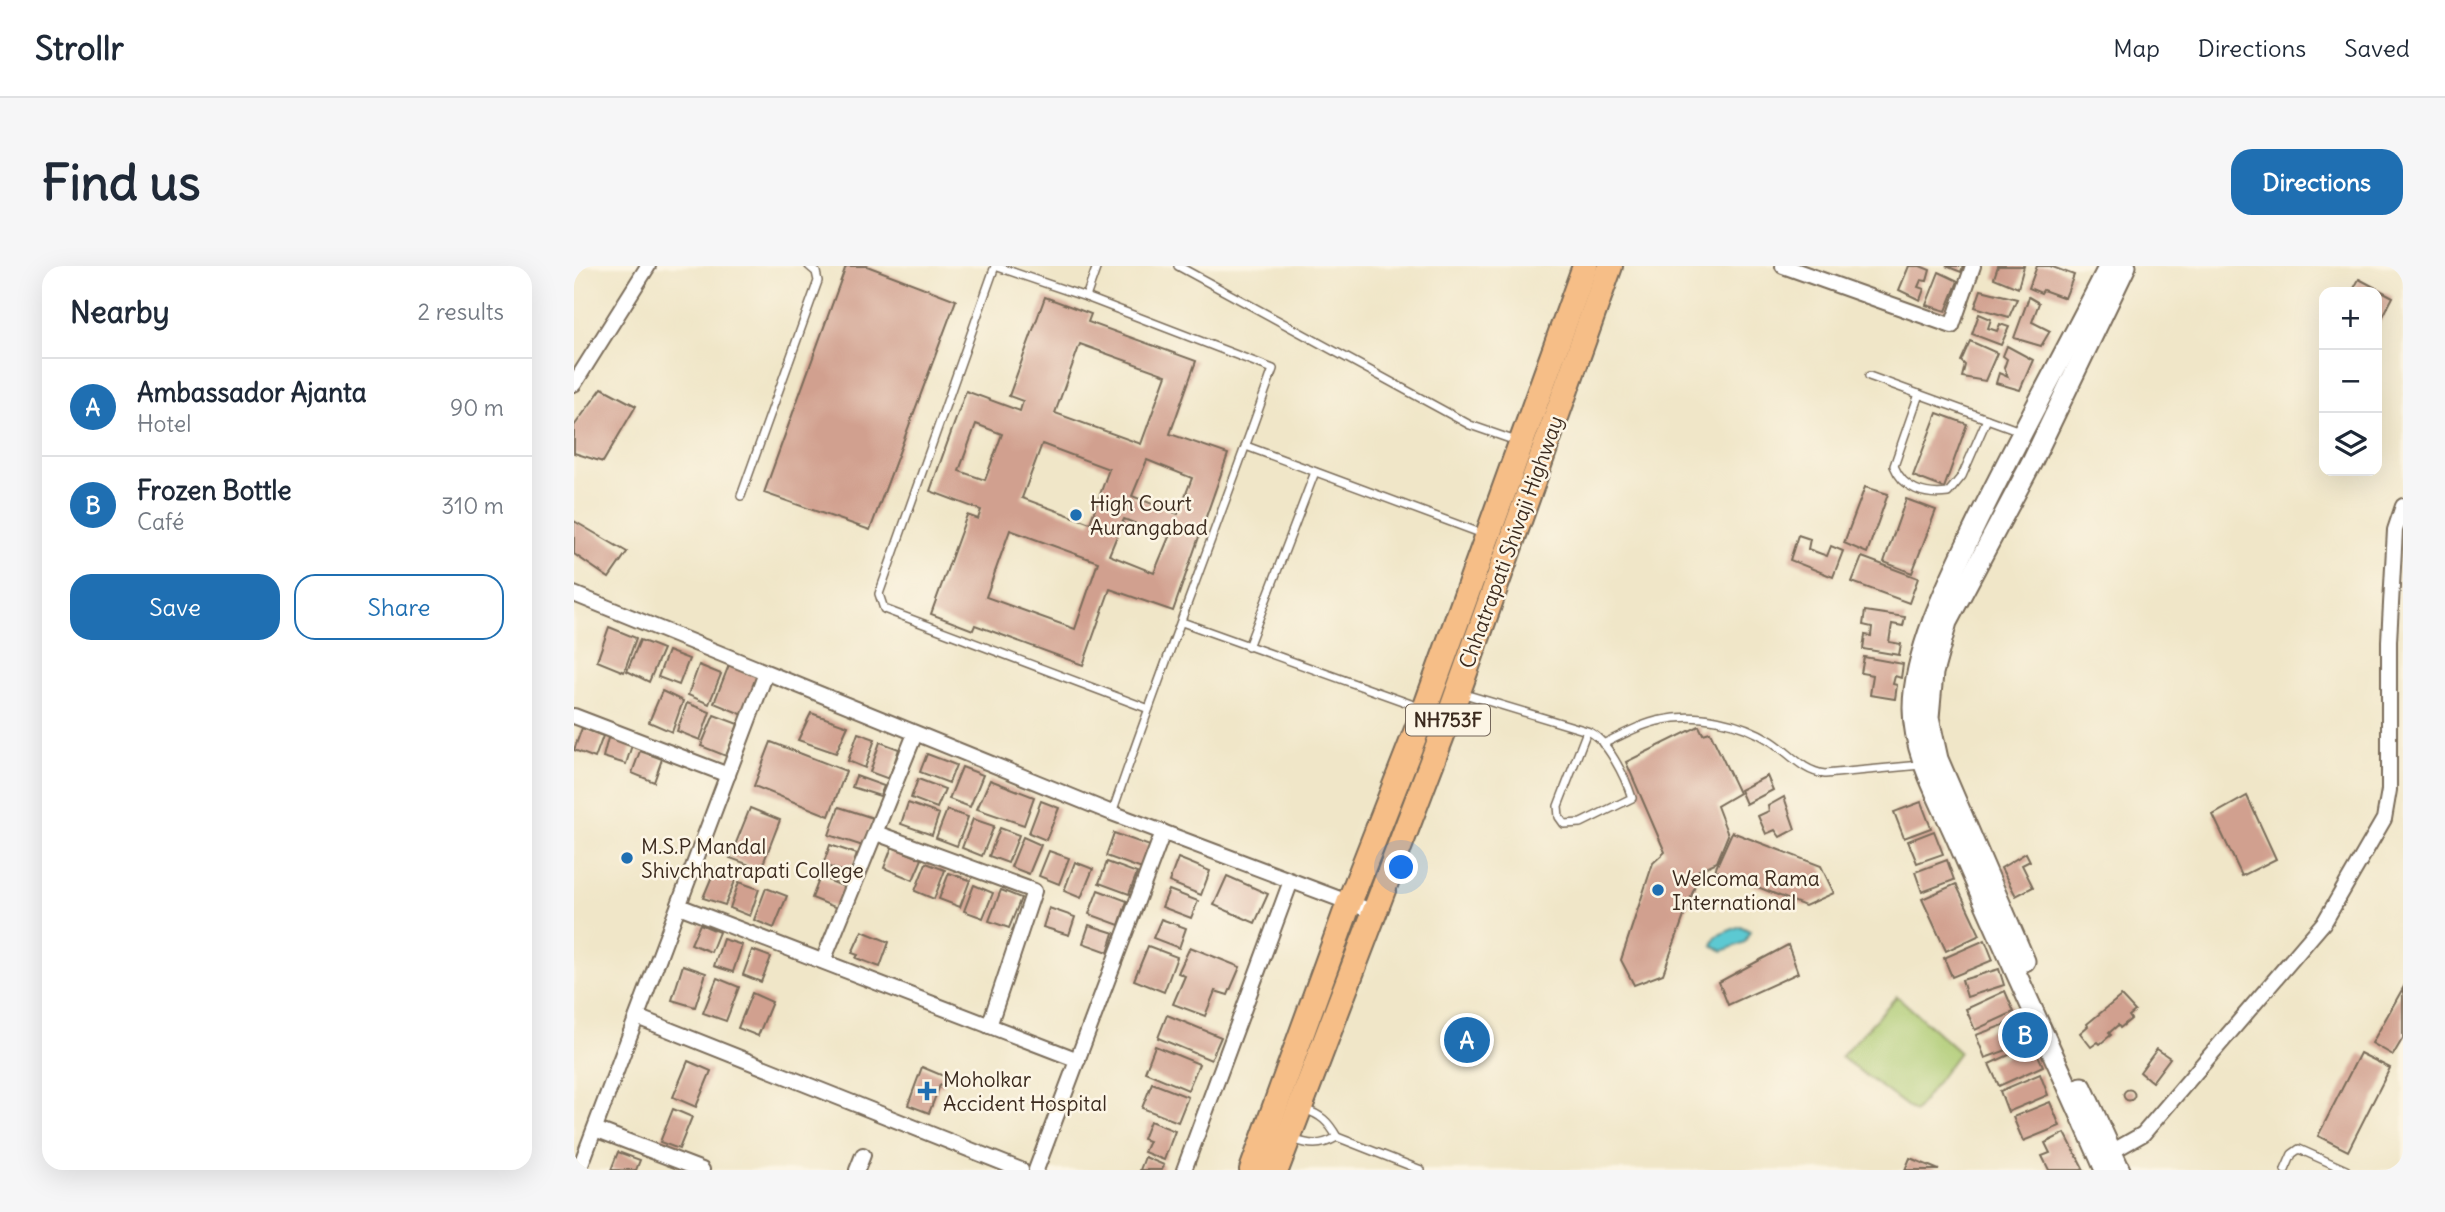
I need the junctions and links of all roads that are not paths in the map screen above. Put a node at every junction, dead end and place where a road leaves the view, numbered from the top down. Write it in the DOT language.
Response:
graph roads {
  1 [pos="648,266"];
  2 [pos="809,266"];
  3 [pos="1097,266"];
  4 [pos="1178,266"];
  5 [pos="1585,266"];
  6 [pos="1610,266"];
  7 [pos="1783,266"];
  8 [pos="1973,266"];
  9 [pos="2121,266"];
  10 [pos="1086,297"];
  11 [pos="576,376"];
  12 [pos="1869,376"];
  13 [pos="1919,394"];
  14 [pos="1987,419"];
  15 [pos="2021,432"];
  16 [pos="1521,443"];
  17 [pos="1246,446"];
  18 [pos="1315,472"];
  19 [pos="741,496"];
  20 [pos="2403,506"];
  21 [pos="1487,536"];
  22 [pos="574,594"];
  23 [pos="1941,620"];
  24 [pos="1182,622"];
  25 [pos="1248,647"];
  26 [pos="766,673"];
  27 [pos="1457,692"];
  28 [pos="1149,709"];
  29 [pos="1426,709"];
  30 [pos="574,716"];
  31 [pos="1587,731"];
  32 [pos="915,734"];
  33 [pos="1603,744"];
  34 [pos="1925,764"];
  35 [pos="728,775"];
  36 [pos="1112,813"];
  37 [pos="1163,832"];
  38 [pos="876,833"];
  39 [pos="1291,881"];
  40 [pos="1349,903"];
  41 [pos="679,906"];
  42 [pos="1374,912"];
  43 [pos="2001,923"];
  44 [pos="823,961"];
  45 [pos="637,1017"];
  46 [pos="989,1026"];
  47 [pos="1078,1060"];
  48 [pos="1300,1107"];
  49 [pos="595,1129"];
  50 [pos="1337,1137"];
  51 [pos="1288,1138"];
  52 [pos="863,1155"];
  53 [pos="2110,1164"];
  54 [pos="579,1170"];
  55 [pos="702,1170"];
  56 [pos="858,1170"];
  57 [pos="1021,1170"];
  58 [pos="1036,1170"];
  59 [pos="1184,1170"];
  60 [pos="1252,1170"];
  61 [pos="1276,1170"];
  62 [pos="1421,1170"];
  63 [pos="2285,1170"];
  64 [pos="2346,1170"];
  1 -- 11 [label="street"];
  2 -- 19 [label="lane"];
  3 -- 10 [label="lane"];
  4 -- 16 [label="lane"];
  5 -- 16 [label="highway, Chhatrapati Shivaji Highway / NH753F"];
  6 -- 27 [label="highway, Chhatrapati Shivaji Highway / NH753F"];
  7 -- 8 [label="street"];
  9 -- 15 [label="street"];
  9 -- 23 [label="street"];
  10 -- 17 [label="lane"];
  10 -- 28 [label="lane"];
  12 -- 13 [label="lane"];
  13 -- 14 [label="lane"];
  13 -- 14 [label="lane"];
  14 -- 15 [label="lane"];
  15 -- 23 [label="street"];
  16 -- 21 [label="highway, Chhatrapati Shivaji Highway / NH753F"];
  17 -- 18 [label="lane"];
  17 -- 24 [label="lane"];
  18 -- 21 [label="lane"];
  18 -- 25 [label="lane"];
  20 -- 53 [label="street"];
  21 -- 29 [label="highway, Chhatrapati Shivaji Highway / NH753F"];
  22 -- 26 [label="street"];
  23 -- 34 [label="street"];
  23 -- 43 [label="street"];
  24 -- 25 [label="lane"];
  24 -- 28 [label="lane"];
  25 -- 29 [label="lane"];
  26 -- 32 [label="street"];
  26 -- 35 [label="street"];
  27 -- 31 [label="lane"];
  27 -- 42 [label="highway, Chhatrapati Shivaji Highway / NH753F"];
  28 -- 36 [label="lane"];
  29 -- 40 [label="highway, Chhatrapati Shivaji Highway / NH753F"];
  30 -- 35 [label="street"];
  31 -- 33 [label="lane"];
  31 -- 33 [label="lane"];
  32 -- 36 [label="street"];
  32 -- 38 [label="street"];
  33 -- 34 [label="lane"];
  34 -- 43 [label="street"];
  35 -- 41 [label="street"];
  36 -- 37 [label="street"];
  37 -- 39 [label="street"];
  37 -- 47 [label="street"];
  38 -- 44 [label="street"];
  38 -- 46 [label="street"];
  39 -- 40 [label="street"];
  39 -- 59 [label="street"];
  40 -- 42 [label="street"];
  40 -- 60 [label="highway, Chhatrapati Shivaji Highway / NH753F"];
  41 -- 44 [label="street"];
  41 -- 45 [label="street"];
  42 -- 48 [label="highway, Chhatrapati Shivaji Highway / NH753F"];
  43 -- 53 [label="street"];
  44 -- 46 [label="street"];
  45 -- 49 [label="street"];
  45 -- 57 [label="street"];
  46 -- 47 [label="street"];
  47 -- 58 [label="street"];
  48 -- 50 [label="lane"];
  48 -- 51 [label="highway, Chhatrapati Shivaji Highway / NH753F"];
  49 -- 54 [label="street"];
  49 -- 55 [label="street"];
  50 -- 51 [label="lane"];
  50 -- 62 [label="lane"];
  51 -- 61 [label="highway, Chhatrapati Shivaji Highway / NH753F"];
  52 -- 56 [label="street"];
  63 -- 64 [label="lane"];
}
